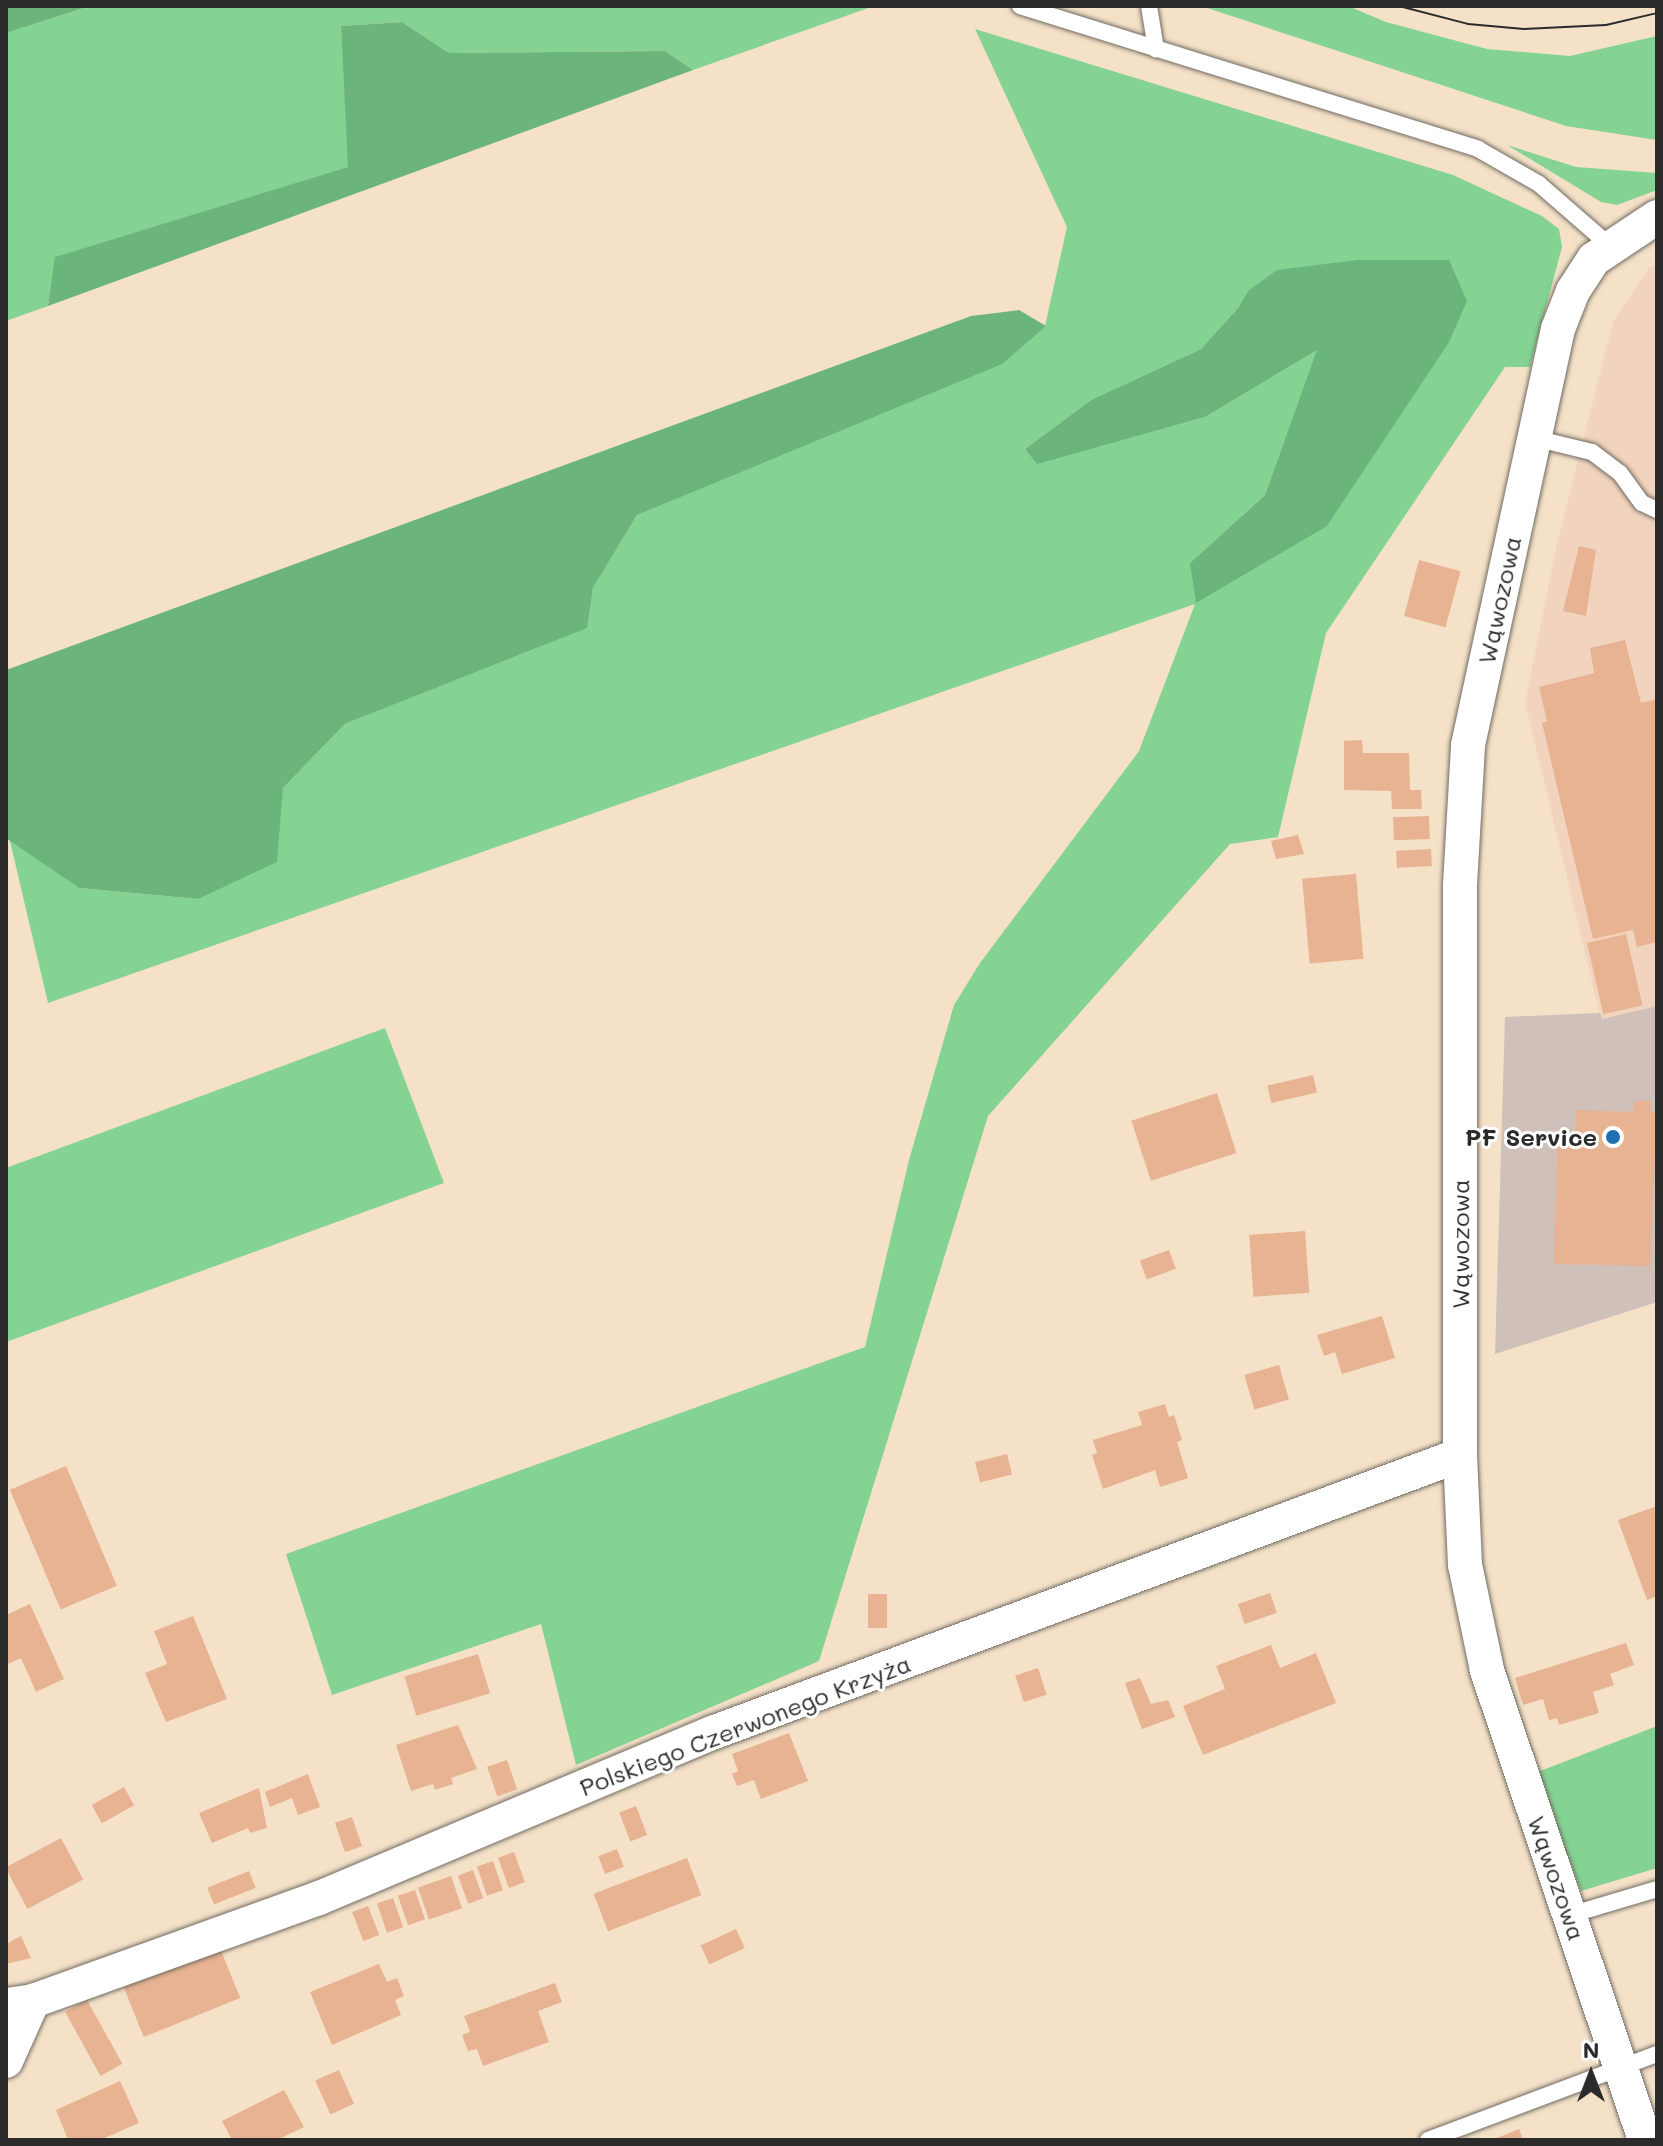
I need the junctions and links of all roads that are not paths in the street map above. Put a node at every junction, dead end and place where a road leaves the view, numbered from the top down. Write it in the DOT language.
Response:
graph roads {
  1 [pos="1020,6"];
  2 [pos="1149,6"];
  3 [pos="1156,49"];
  4 [pos="1657,217"];
  5 [pos="1610,246"];
  6 [pos="1534,438"];
  7 [pos="1657,510"];
  8 [pos="1460,1455"];
  9 [pos="1657,1889"];
  10 [pos="1570,1915"];
  11 [pos="19,2003"];
  12 [pos="1657,2054"];
  13 [pos="6,2061"];
  14 [pos="1621,2065"];
  15 [pos="1428,2140"];
  16 [pos="1645,2140"];
  1 -- 3 [label="lane"];
  2 -- 3 [label="lane"];
  3 -- 5 [label="lane"];
  4 -- 5 [label="street, Wąwozowa"];
  5 -- 6 [label="street, Wąwozowa"];
  6 -- 7 [label="lane"];
  6 -- 8 [label="street, Wąwozowa"];
  8 -- 10 [label="street, Wąwozowa"];
  8 -- 11 [label="street, Polskiego Czerwonego Krzyża"];
  9 -- 10 [label="lane"];
  10 -- 14 [label="street, Wąwozowa"];
  11 -- 13 [label="street, Polskiego Czerwonego Krzyża"];
  12 -- 14 [label="lane"];
  14 -- 15 [label="lane"];
  14 -- 16 [label="street, Wąwozowa"];
}
